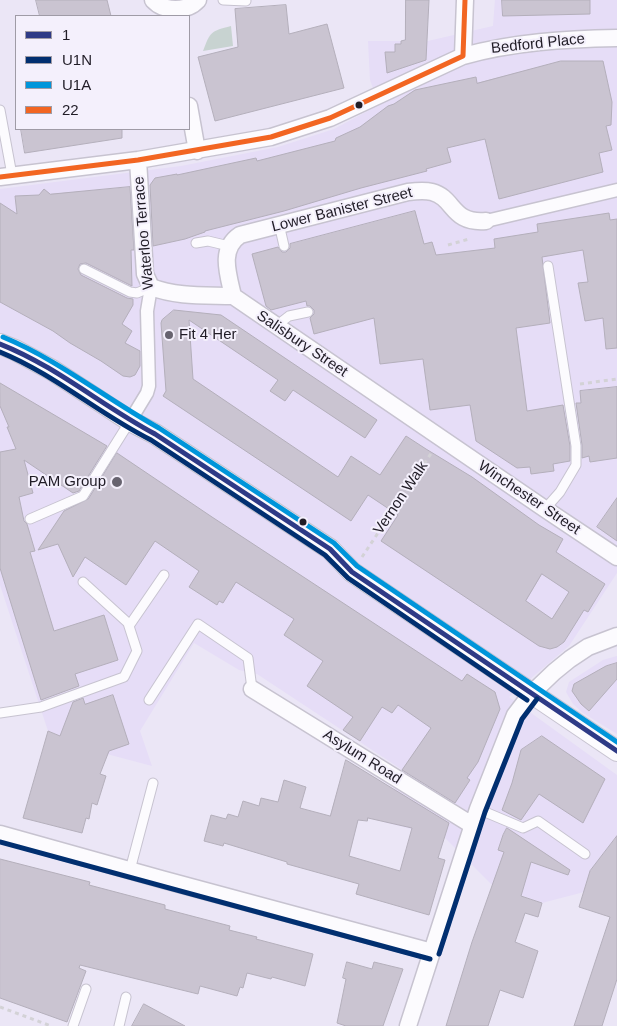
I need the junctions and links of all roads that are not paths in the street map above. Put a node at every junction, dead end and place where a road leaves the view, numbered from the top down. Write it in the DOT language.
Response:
graph roads {
  1 [pos="153,0"];
  2 [pos="198,0"];
  3 [pos="223,0"];
  4 [pos="465,0"];
  5 [pos="246,1"];
  6 [pos="171,13"];
  7 [pos="617,38"];
  8 [pos="463,56"];
  9 [pos="0,110"];
  10 [pos="190,112"];
  11 [pos="197,151"];
  12 [pos="138,160"];
  13 [pos="6,176"];
  14 [pos="617,190"];
  15 [pos="486,221"];
  16 [pos="279,224"];
  17 [pos="196,243"];
  18 [pos="228,246"];
  19 [pos="284,246"];
  20 [pos="548,266"];
  21 [pos="84,269"];
  22 [pos="151,287"];
  23 [pos="233,296"];
  24 [pos="308,312"];
  25 [pos="276,326"];
  26 [pos="0,344"];
  27 [pos="130,421"];
  28 [pos="441,438"];
  29 [pos="545,509"];
  30 [pos="30,520"];
  31 [pos="617,557"];
  32 [pos="164,576"];
  33 [pos="83,582"];
  34 [pos="129,626"];
  35 [pos="617,636"];
  36 [pos="252,689"];
  37 [pos="532,694"];
  38 [pos="149,700"];
  39 [pos="0,713"];
  40 [pos="617,751"];
  41 [pos="153,783"];
  42 [pos="478,809"];
  43 [pos="472,825"];
  44 [pos="0,834"];
  45 [pos="585,854"];
  46 [pos="130,870"];
  47 [pos="432,952"];
  48 [pos="86,989"];
  49 [pos="126,997"];
  50 [pos="73,1026"];
  51 [pos="119,1026"];
  52 [pos="408,1026"];
  1 -- 6 [label="street"];
  2 -- 6 [label="street"];
  3 -- 5 [label="lane"];
  4 -- 8 [label="street"];
  7 -- 8 [label="street, Bedford Place"];
  8 -- 11 [label="street, Bedford Place"];
  9 -- 13 [label="lane"];
  10 -- 11 [label="street"];
  11 -- 12 [label="street, Bedford Place"];
  12 -- 13 [label="street, Bedford Place"];
  12 -- 22 [label="street, Waterloo Terrace"];
  14 -- 15 [label="street, Lower Banister Street"];
  15 -- 16 [label="street, Lower Banister Street"];
  16 -- 18 [label="street, Lower Banister Street"];
  16 -- 19 [label="lane"];
  17 -- 18 [label="lane"];
  18 -- 23 [label="street"];
  20 -- 29 [label="lane"];
  21 -- 22 [label="lane"];
  22 -- 23 [label="street"];
  22 -- 27 [label="street, Waterloo Terrace"];
  23 -- 25 [label="street, Salisbury Street"];
  24 -- 25 [label="lane"];
  25 -- 28 [label="street, Salisbury Street"];
  26 -- 27 [label="street"];
  27 -- 30 [label="lane"];
  27 -- 37 [label="street"];
  28 -- 29 [label="street, Winchester Street"];
  29 -- 31 [label="street, Winchester Street"];
  32 -- 34 [label="lane"];
  33 -- 34 [label="lane"];
  34 -- 39 [label="lane"];
  35 -- 37 [label="street"];
  36 -- 38 [label="lane"];
  36 -- 43 [label="street, Asylum Road"];
  37 -- 40 [label="street"];
  37 -- 42 [label="street"];
  41 -- 46 [label="lane"];
  42 -- 43 [label="street"];
  42 -- 45 [label="lane"];
  43 -- 47 [label="street"];
  44 -- 46 [label="street"];
  46 -- 47 [label="street"];
  47 -- 52 [label="street"];
  48 -- 50 [label="lane"];
  49 -- 51 [label="lane"];
}
